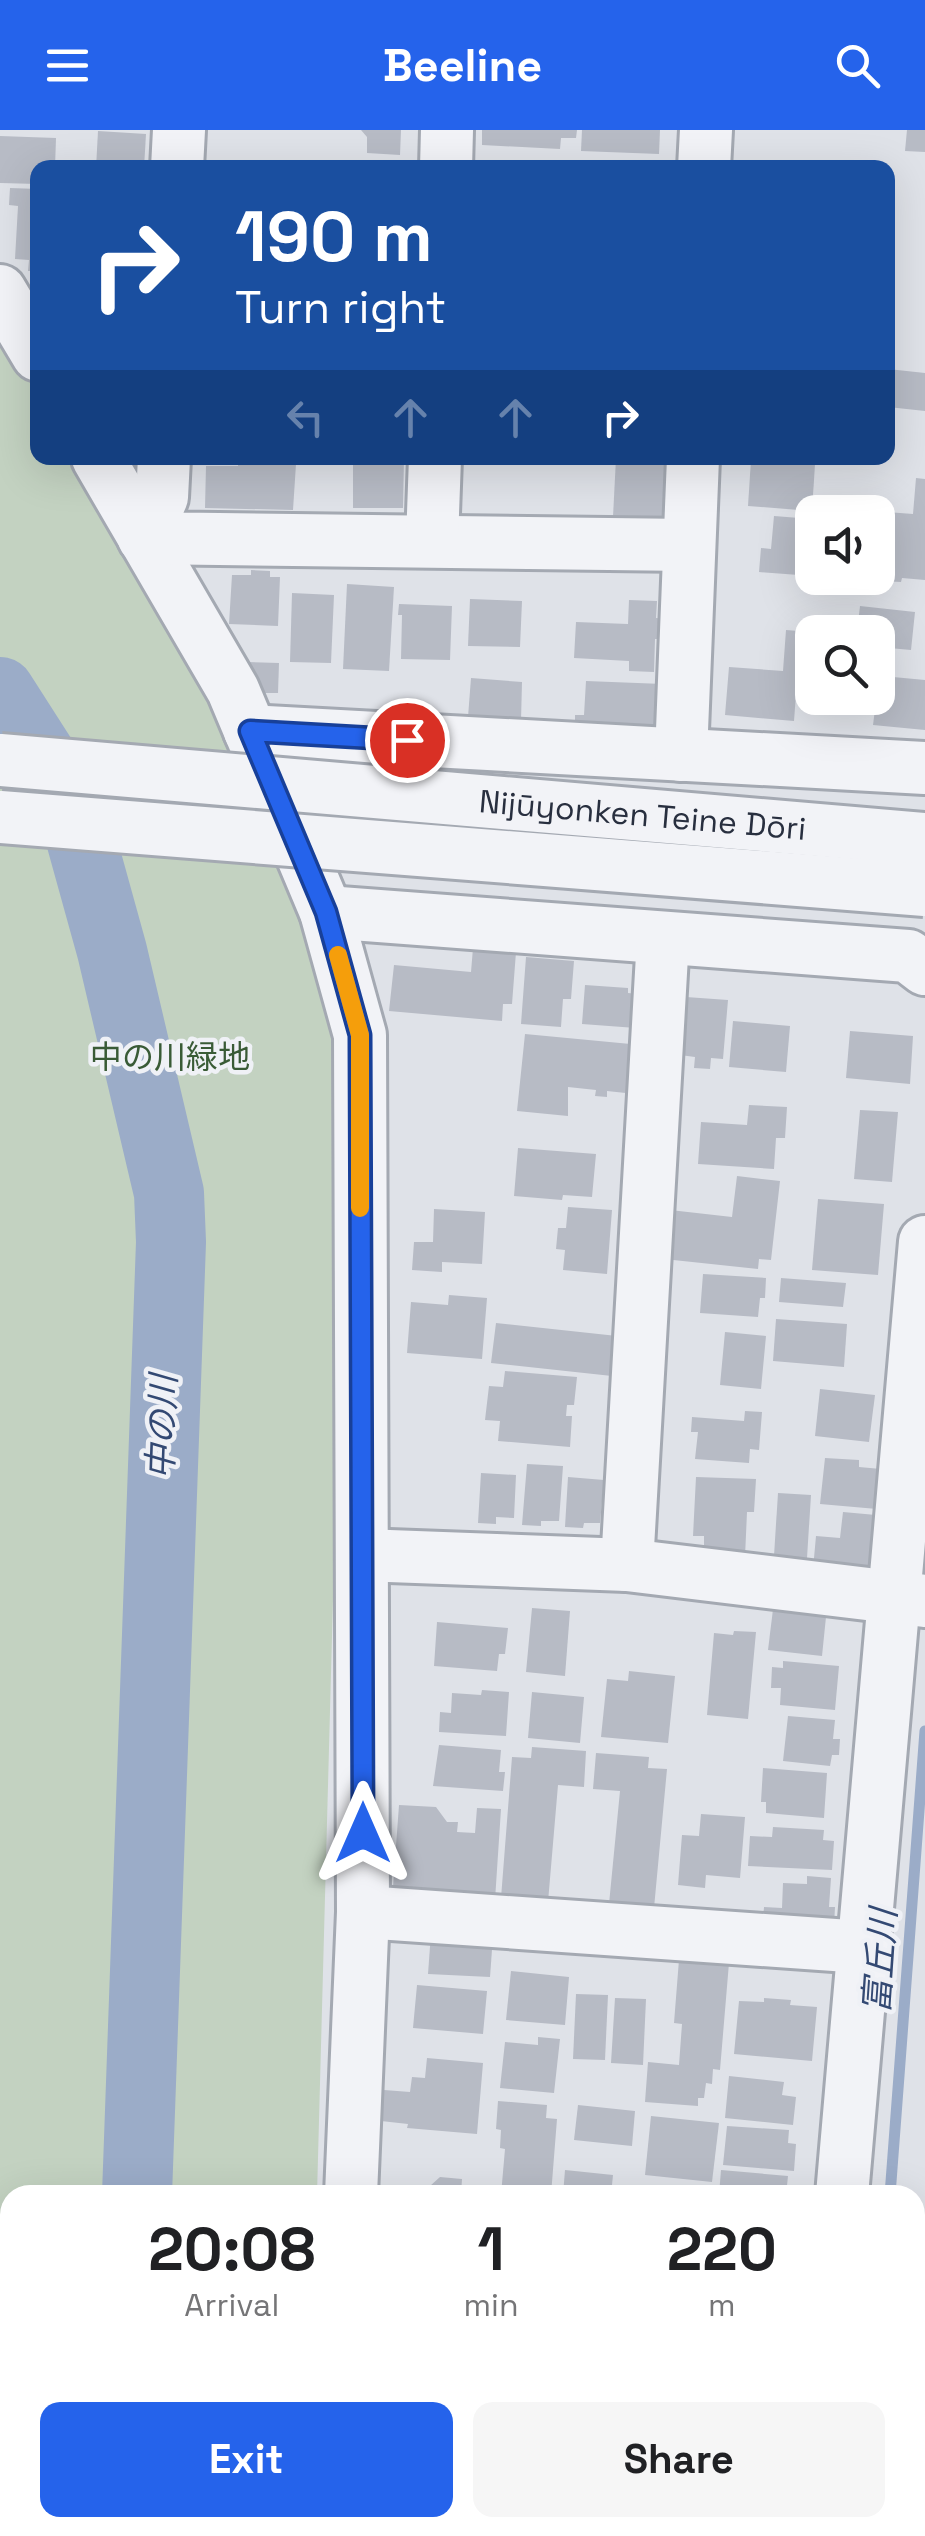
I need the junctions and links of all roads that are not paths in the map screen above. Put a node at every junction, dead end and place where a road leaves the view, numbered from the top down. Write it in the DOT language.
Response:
graph roads {
  1 [pos="179,130"];
  2 [pos="447,130"];
  3 [pos="706,130"];
  4 [pos="178,160"];
  5 [pos="446,160"];
  6 [pos="704,160"];
  7 [pos="0,291"];
  8 [pos="30,341"];
  9 [pos="102,465"];
  10 [pos="164,465"];
  11 [pos="435,465"];
  12 [pos="693,465"];
  13 [pos="144,538"];
  14 [pos="432,541"];
  15 [pos="689,545"];
  16 [pos="250,731"];
  17 [pos="681,755"];
  18 [pos="0,760"];
  19 [pos="925,768"];
  20 [pos="0,817"];
  21 [pos="925,839"];
  22 [pos="925,890"];
  23 [pos="326,912"];
  24 [pos="663,938"];
  25 [pos="925,968"];
  26 [pos="925,1242"];
  27 [pos="362,1555"];
  28 [pos="627,1565"];
  29 [pos="911,1599"];
  30 [pos="363,1912"];
  31 [pos="864,1947"];
  32 [pos="351,2185"];
  33 [pos="843,2185"];
  1 -- 4 [label="street"];
  2 -- 5 [label="street"];
  3 -- 6 [label="street"];
  7 -- 8 [label="street"];
  9 -- 13 [label="street"];
  10 -- 13 [label="street"];
  11 -- 14 [label="street"];
  12 -- 15 [label="street"];
  13 -- 14 [label="street"];
  13 -- 16 [label="street"];
  14 -- 15 [label="street"];
  15 -- 17 [label="street"];
  16 -- 17 [label="street"];
  16 -- 23 [label="street"];
  17 -- 19 [label="street"];
  18 -- 21 [label="street, Nijūyonken Teine Dōri, bridge"];
  20 -- 22 [label="street, Nijūyonken Teine Dōri, bridge"];
  23 -- 24 [label="street"];
  23 -- 27 [label="street"];
  24 -- 25 [label="street"];
  24 -- 28 [label="street"];
  26 -- 29 [label="street"];
  27 -- 28 [label="street"];
  27 -- 30 [label="street"];
  28 -- 29 [label="street"];
  29 -- 31 [label="street"];
  30 -- 31 [label="street"];
  30 -- 32 [label="street"];
  31 -- 33 [label="street"];
}
